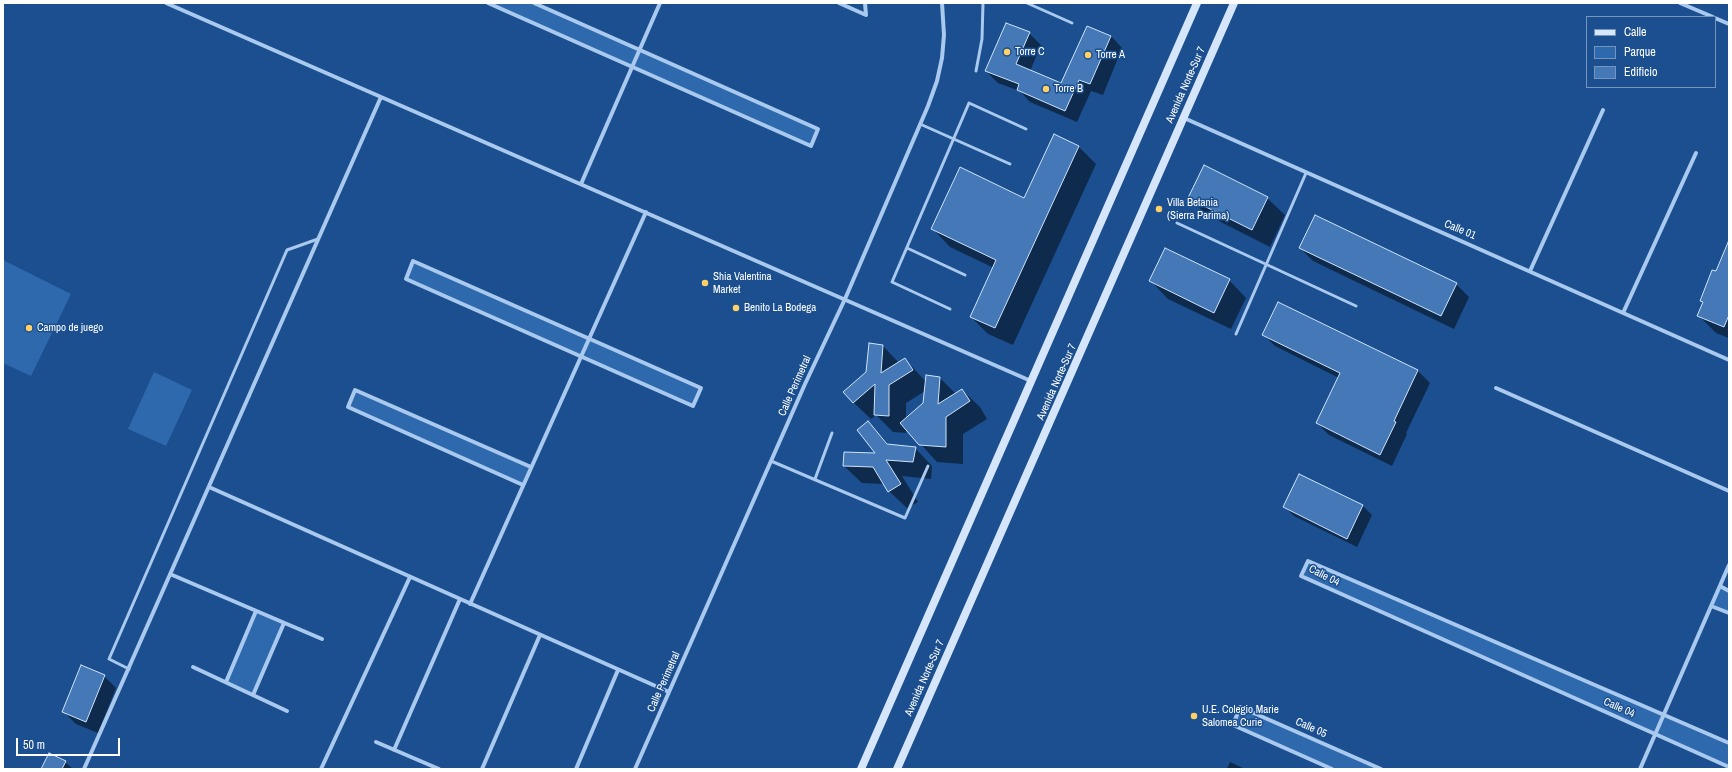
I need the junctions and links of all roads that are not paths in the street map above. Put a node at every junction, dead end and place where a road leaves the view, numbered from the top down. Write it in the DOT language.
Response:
graph roads {
  1 [pos="166,3"];
  2 [pos="183,3"];
  3 [pos="488,3"];
  4 [pos="534,3"];
  5 [pos="660,3"];
  6 [pos="839,3"];
  7 [pos="865,3"];
  8 [pos="942,3"];
  9 [pos="984,3"];
  10 [pos="1026,3"];
  11 [pos="1197,3"];
  12 [pos="1234,3"];
  13 [pos="1680,3"];
  14 [pos="172,4"];
  15 [pos="180,9"];
  16 [pos="1712,16"];
  17 [pos="1716,18"];
  18 [pos="1072,24"];
  19 [pos="1729,24"];
  20 [pos="640,49"];
  21 [pos="632,67"];
  22 [pos="976,71"];
  23 [pos="381,97"];
  24 [pos="1603,110"];
  25 [pos="1184,118"];
  26 [pos="920,124"];
  27 [pos="1026,129"];
  28 [pos="954,138"];
  29 [pos="1696,153"];
  30 [pos="1010,164"];
  31 [pos="1306,173"];
  32 [pos="581,184"];
  33 [pos="646,212"];
  34 [pos="1177,223"];
  35 [pos="318,239"];
  36 [pos="907,248"];
  37 [pos="1266,265"];
  38 [pos="1530,271"];
  39 [pos="965,275"];
  40 [pos="845,299"];
  41 [pos="1356,306"];
  42 [pos="950,309"];
  43 [pos="1623,313"];
  44 [pos="1236,334"];
  45 [pos="589,339"];
  46 [pos="581,356"];
  47 [pos="1729,360"];
  48 [pos="1031,381"];
  49 [pos="1496,388"];
  50 [pos="832,433"];
  51 [pos="771,461"];
  52 [pos="928,466"];
  53 [pos="531,467"];
  54 [pos="815,480"];
  55 [pos="523,485"];
  56 [pos="209,487"];
  57 [pos="1729,491"];
  58 [pos="1729,565"];
  59 [pos="170,574"];
  60 [pos="410,577"];
  61 [pos="1720,586"];
  62 [pos="1729,591"];
  63 [pos="460,599"];
  64 [pos="470,604"];
  65 [pos="1711,606"];
  66 [pos="256,611"];
  67 [pos="1729,613"];
  68 [pos="284,623"];
  69 [pos="540,635"];
  70 [pos="322,639"];
  71 [pos="193,667"];
  72 [pos="129,669"];
  73 [pos="618,670"];
  74 [pos="226,682"];
  75 [pos="669,692"];
  76 [pos="253,695"];
  77 [pos="287,711"];
  78 [pos="1664,714"];
  79 [pos="1655,734"];
  80 [pos="376,742"];
  81 [pos="1729,743"];
  82 [pos="394,750"];
  83 [pos="1729,766"];
  84 [pos="84,769"];
  85 [pos="321,769"];
  86 [pos="439,769"];
  87 [pos="482,769"];
  88 [pos="576,769"];
  89 [pos="635,769"];
  90 [pos="861,769"];
  91 [pos="897,769"];
  92 [pos="1332,769"];
  93 [pos="1381,769"];
  94 [pos="1640,769"];
  1 -- 14 [label="street"];
  2 -- 15 [label="street"];
  3 -- 21 [label="street"];
  4 -- 20 [label="street"];
  5 -- 20 [label="street"];
  6 -- 7 [label="street"];
  8 -- 26 [label="street, Calle Perimetral"];
  9 -- 22 [label="lane"];
  10 -- 18 [label="lane"];
  11 -- 48 [label="main road, Avenida Norte-Sur 7"];
  12 -- 25 [label="main road, Avenida Norte-Sur 7"];
  13 -- 16 [label="street"];
  14 -- 15 [label="street"];
  15 -- 23 [label="street"];
  17 -- 19 [label="street"];
  20 -- 21 [label="street"];
  20 -- 21 [label="street"];
  21 -- 32 [label="street"];
  23 -- 32 [label="street"];
  23 -- 35 [label="street"];
  24 -- 38 [label="street"];
  25 -- 31 [label="street, Calle 01"];
  25 -- 91 [label="main road, Avenida Norte-Sur 7"];
  26 -- 28 [label="lane"];
  26 -- 40 [label="street, Calle Perimetral"];
  27 -- 28 [label="lane"];
  28 -- 30 [label="lane"];
  28 -- 36 [label="lane"];
  29 -- 43 [label="street"];
  31 -- 37 [label="lane"];
  31 -- 38 [label="street, Calle 01"];
  32 -- 33 [label="street"];
  33 -- 40 [label="street"];
  33 -- 45 [label="street"];
  34 -- 37 [label="lane"];
  35 -- 56 [label="street"];
  35 -- 72 [label="lane"];
  36 -- 39 [label="lane"];
  36 -- 42 [label="lane"];
  37 -- 41 [label="lane"];
  37 -- 44 [label="lane"];
  38 -- 43 [label="street, Calle 01"];
  40 -- 48 [label="street"];
  40 -- 51 [label="street, Calle Perimetral"];
  43 -- 47 [label="street, Calle 01"];
  45 -- 46 [label="street"];
  45 -- 46 [label="street"];
  45 -- 46 [label="street"];
  46 -- 53 [label="street"];
  48 -- 90 [label="main road, Avenida Norte-Sur 7"];
  49 -- 57 [label="street"];
  50 -- 54 [label="lane"];
  51 -- 54 [label="lane"];
  51 -- 75 [label="street, Calle Perimetral"];
  52 -- 54 [label="lane"];
  53 -- 55 [label="street"];
  53 -- 55 [label="street"];
  55 -- 64 [label="street"];
  56 -- 59 [label="street"];
  56 -- 60 [label="street"];
  58 -- 61 [label="street"];
  59 -- 66 [label="street"];
  59 -- 72 [label="street"];
  60 -- 63 [label="street"];
  60 -- 85 [label="street"];
  61 -- 62 [label="street"];
  61 -- 65 [label="street"];
  63 -- 64 [label="street"];
  63 -- 82 [label="street"];
  64 -- 69 [label="street"];
  65 -- 67 [label="street"];
  65 -- 78 [label="street"];
  66 -- 68 [label="street"];
  66 -- 74 [label="street"];
  68 -- 70 [label="street"];
  68 -- 76 [label="street"];
  69 -- 73 [label="street"];
  69 -- 87 [label="street"];
  71 -- 74 [label="street"];
  72 -- 84 [label="street"];
  73 -- 75 [label="street"];
  73 -- 88 [label="street"];
  74 -- 76 [label="street"];
  75 -- 89 [label="street, Calle Perimetral"];
  76 -- 77 [label="street"];
  78 -- 79 [label="street"];
  78 -- 79 [label="street, Calle 04"];
  78 -- 81 [label="street, Calle 04"];
  79 -- 83 [label="street, Calle 04"];
  79 -- 94 [label="street"];
  80 -- 82 [label="street"];
  82 -- 86 [label="street"];
  92 -- 93 [label="street, Calle 05"];
}
